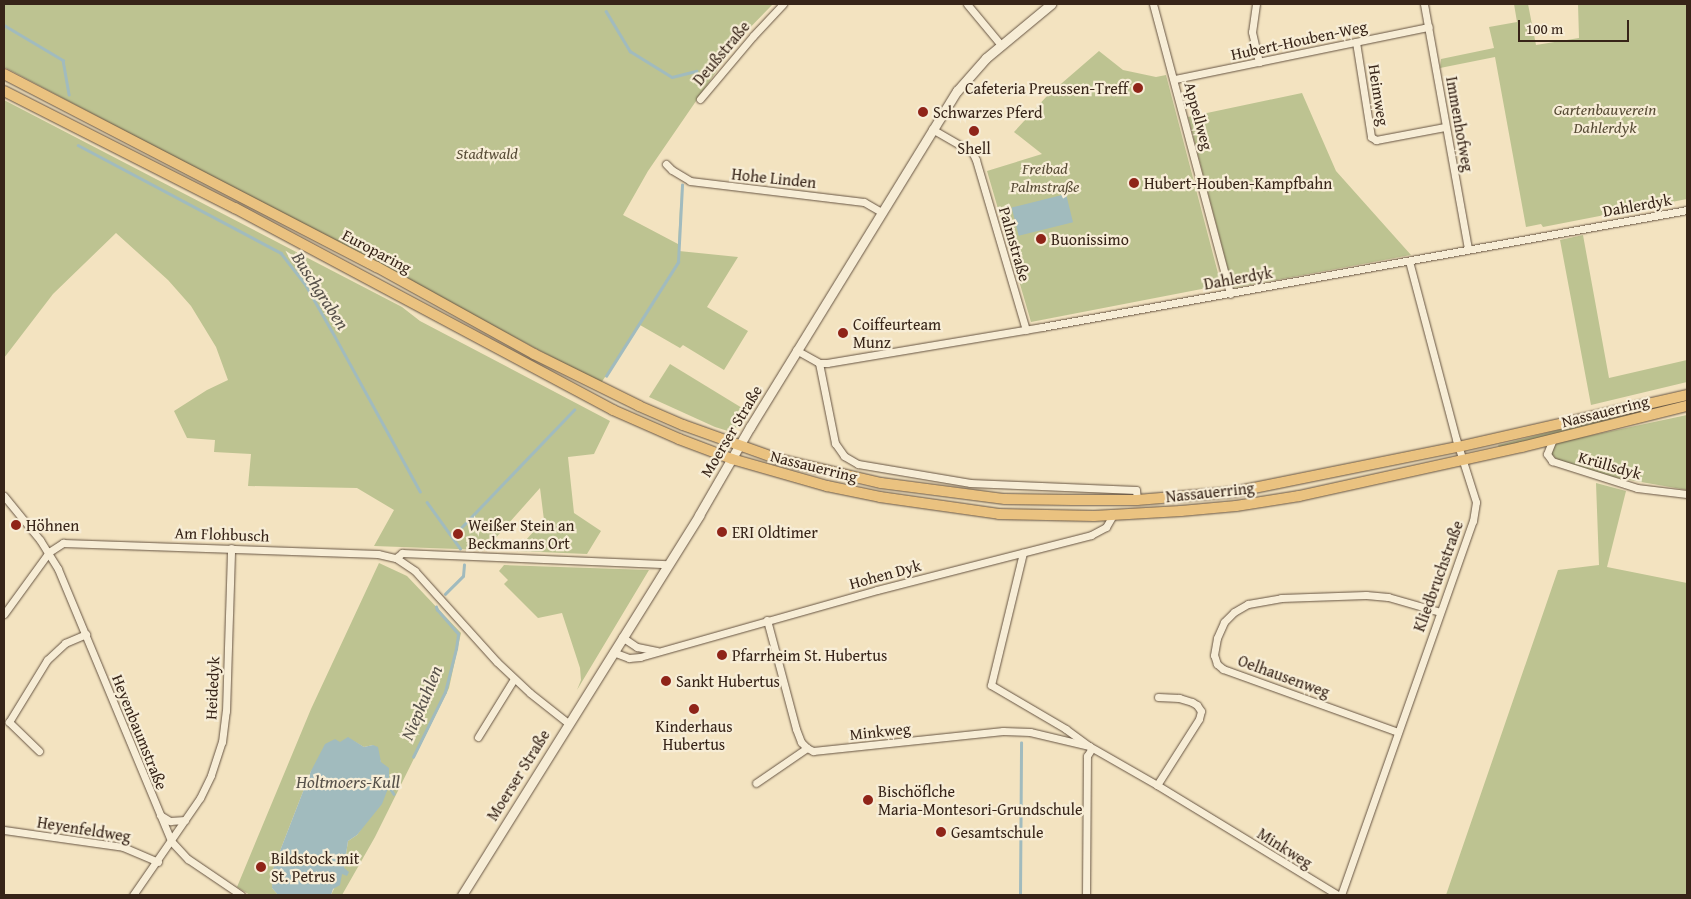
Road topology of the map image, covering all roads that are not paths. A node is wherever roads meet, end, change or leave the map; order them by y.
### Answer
1 (783, 4) edge
2 (967, 4) edge
3 (1051, 4) edge
4 (1153, 4) edge
5 (1256, 4) edge
6 (1424, 4) edge
7 (1429, 27) junction
8 (1356, 42) junction
9 (1001, 45) junction
10 (1259, 62) junction
11 (4, 74) edge
12 (1175, 79) junction
13 (4, 90) edge
14 (700, 99) dead end
15 (1445, 128) junction
16 (932, 129) junction
17 (666, 164) dead end
18 (1687, 211) edge
19 (881, 212) junction
20 (1468, 249) junction
21 (1409, 261) junction
22 (1230, 294) junction
23 (1026, 330) junction
24 (796, 350) junction
25 (819, 363) junction
26 (1687, 395) edge
27 (1687, 406) edge
28 (1553, 439) junction
29 (740, 445) junction
30 (1458, 447) junction
31 (1463, 458) junction
32 (732, 459) junction
33 (1687, 494) edge
34 (1136, 495) junction
35 (4, 496) edge
36 (1113, 516) junction
37 (231, 548) junction
38 (49, 552) junction
39 (1023, 553) junction
40 (396, 558) junction
41 (668, 564) junction
42 (1440, 612) junction
43 (4, 614) edge
44 (767, 620) junction
45 (86, 634) junction
46 (622, 637) junction
47 (657, 651) junction
48 (613, 652) junction
49 (514, 679) junction
50 (1158, 697) dead end
51 (6, 723) edge
52 (568, 723) junction
53 (1398, 732) junction
54 (478, 737) dead end
55 (1090, 747) junction
56 (806, 748) junction
57 (39, 752) dead end
58 (756, 783) dead end
59 (1157, 785) junction
60 (159, 814) junction
61 (185, 820) junction
62 (4, 830) edge
63 (171, 841) junction
64 (158, 862) junction
65 (133, 895) edge
66 (241, 895) edge
67 (462, 895) edge
68 (1086, 895) edge
69 (1340, 895) edge

1 - 14 street, Deußstraße
2 - 9 street
3 - 9 main road, Moerser Straße
4 - 12 street, Appellweg
5 - 10 street
6 - 7 street, Immenhofweg
7 - 8 street, Hubert-Houben-Weg
7 - 15 street, Immenhofweg
8 - 10 street, Hubert-Houben-Weg
8 - 15 street, Heimweg
9 - 16 main road, Moerser Straße
10 - 12 street, Hubert-Houben-Weg
11 - 29 main road, Europaring
12 - 22 street, Appellweg
13 - 32 main road, Europaring
15 - 20 street, Immenhofweg
16 - 19 main road, Moerser Straße
16 - 23 street, Palmstraße
17 - 19 street, Hohe Linden
18 - 20 street, Dahlerdyk
19 - 24 main road, Moerser Straße
20 - 21 street, Dahlerdyk
21 - 22 street, Dahlerdyk
21 - 30 street, Kliedbruchstraße
22 - 23 street, Dahlerdyk
23 - 25 street, Dahlerdyk
24 - 25 street
24 - 29 main road, Moerser Straße
25 - 34 street, Nassauerring
26 - 30 main road, Nassauerring
27 - 28 main road, Nassauerring
28 - 31 main road, Nassauerring
28 - 33 street, Krüllsdyk
29 - 32 main road, Moerser Straße
29 - 34 main road, Nassauerring
30 - 31 street, Kliedbruchstraße
30 - 34 main road, Nassauerring
31 - 36 main road, Nassauerring
31 - 42 street, Kliedbruchstraße
32 - 36 main road, Nassauerring
32 - 41 main road, Moerser Straße
35 - 38 street, Heyenbaumstraße
36 - 39 street, Hohen Dyk
37 - 38 street, Am Flohbusch
37 - 40 street, Am Flohbusch
37 - 61 street, Heidedyk
38 - 43 street
38 - 45 street, Heyenbaumstraße
39 - 44 street, Hohen Dyk
39 - 55 street, Minkweg
40 - 41 street, Am Flohbusch
40 - 49 street, Am Flohbusch
41 - 46 main road, Moerser Straße
42 - 53 street, Kliedbruchstraße
42 - 53 street, Oelhausenweg
44 - 47 street, Hohen Dyk
44 - 56 street
45 - 51 street
45 - 60 street, Heyenbaumstraße
46 - 47 street
46 - 48 main road, Moerser Straße
47 - 48 street, Hohen Dyk
48 - 52 main road, Moerser Straße
49 - 52 street, Am Flohbusch
49 - 54 street
50 - 59 street
51 - 57 street
52 - 67 main road, Moerser Straße
53 - 69 street, Kliedbruchstraße
55 - 56 street, Minkweg
55 - 59 street, Minkweg
55 - 68 street
56 - 58 street
59 - 69 street, Minkweg
60 - 61 street
60 - 63 street, Heyenbaumstraße
61 - 63 street, Heidedyk
62 - 64 street, Heyenfeldweg
63 - 64 street, Heidedyk
63 - 66 street, Heyenbaumstraße
64 - 65 street, Heidedyk

